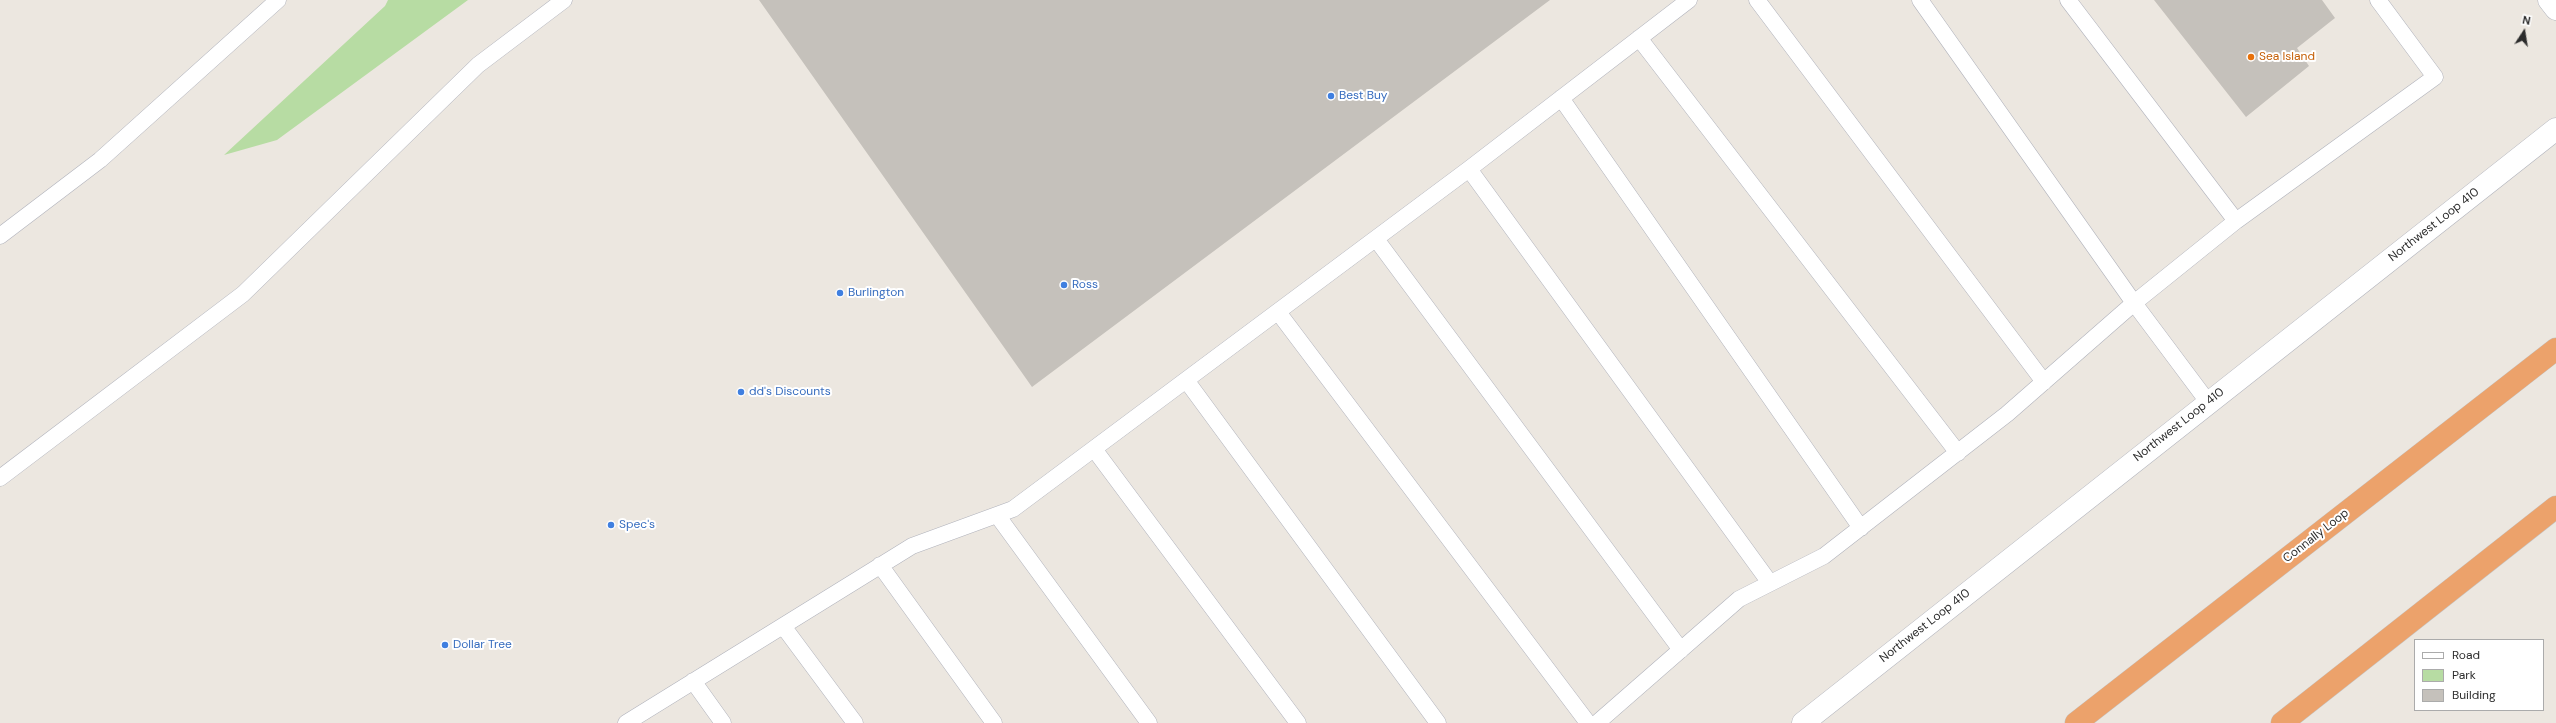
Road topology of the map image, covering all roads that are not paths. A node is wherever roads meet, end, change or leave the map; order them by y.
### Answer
1 (278, 0) edge
2 (564, 0) edge
3 (1689, 0) edge
4 (1757, 0) edge
5 (1920, 0) edge
6 (2068, 0) edge
7 (2378, 0) edge
8 (2549, 0) edge
9 (2556, 8) edge
10 (1639, 38) junction
11 (1561, 98) junction
12 (2556, 129) edge
13 (1470, 168) junction
14 (2236, 221) junction
15 (0, 236) edge
16 (1376, 239) junction
17 (2134, 303) junction
18 (1278, 312) junction
19 (2556, 349) edge
20 (1186, 380) junction
21 (2044, 382) junction
22 (2208, 402) junction
23 (1094, 448) junction
24 (1958, 452) junction
25 (0, 478) edge
26 (2556, 507) edge
27 (997, 515) junction
28 (1861, 528) junction
29 (880, 565) junction
30 (1770, 583) junction
31 (783, 626) junction
32 (1681, 650) junction
33 (693, 681) junction
34 (626, 723) edge
35 (723, 723) edge
36 (855, 723) edge
37 (994, 723) edge
38 (1149, 723) edge
39 (1298, 723) edge
40 (1438, 723) edge
41 (1588, 723) edge
42 (1597, 723) edge
43 (1803, 723) edge
44 (2076, 723) edge
45 (2282, 723) edge

1 - 15 lane
2 - 25 lane
3 - 10 lane
4 - 21 lane
5 - 17 lane
6 - 14 lane
7 - 14 lane
8 - 9 main road
10 - 11 lane
10 - 24 lane
11 - 13 lane
11 - 28 lane
12 - 22 main road, Northwest Loop 410
13 - 16 lane
13 - 30 lane
14 - 17 lane
16 - 18 lane
16 - 32 lane
17 - 21 lane
17 - 22 lane
18 - 20 lane
18 - 41 lane
19 - 44 highway, Connally Loop
20 - 23 lane
20 - 40 lane
21 - 24 lane
22 - 43 main road, Northwest Loop 410
23 - 27 lane
23 - 39 lane
24 - 28 lane
26 - 45 highway
27 - 29 lane
27 - 38 lane
28 - 30 lane
29 - 31 lane
29 - 37 lane
30 - 32 lane
31 - 33 lane
31 - 36 lane
32 - 42 lane
33 - 34 lane
33 - 35 lane

